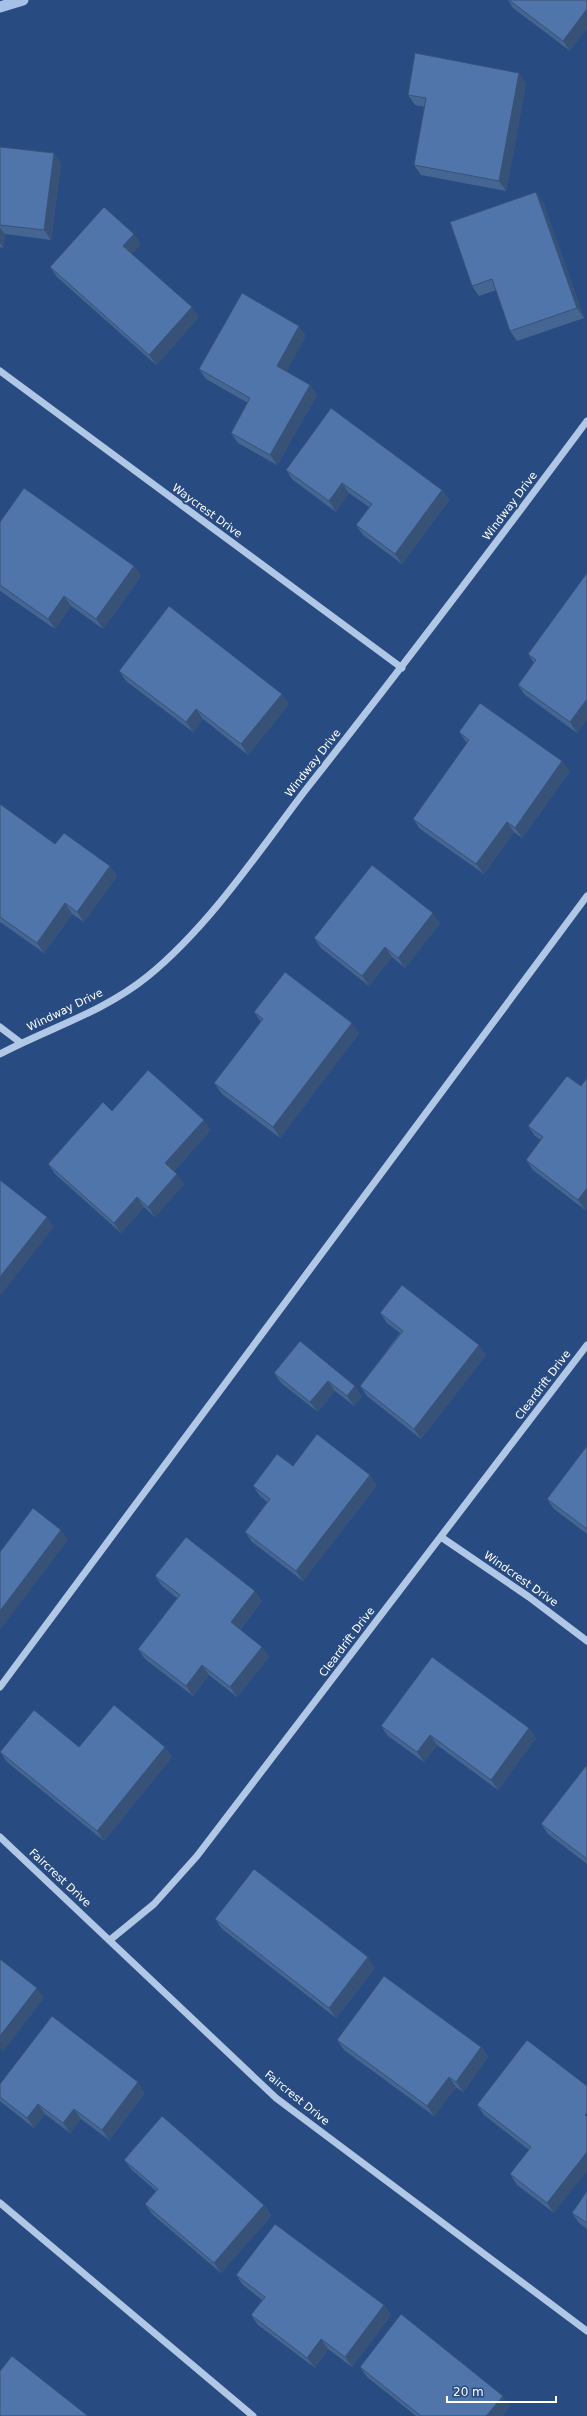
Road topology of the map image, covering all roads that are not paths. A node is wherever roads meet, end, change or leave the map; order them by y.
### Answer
1 (0, 371) edge
2 (587, 421) edge
3 (402, 668) junction
4 (587, 896) edge
5 (0, 1027) edge
6 (21, 1043) junction
7 (0, 1054) edge
8 (587, 1345) edge
9 (441, 1537) junction
10 (587, 1641) edge
11 (0, 1687) edge
12 (0, 1837) edge
13 (110, 1940) junction
14 (0, 2203) edge
15 (587, 2330) edge
16 (253, 2416) edge

1 - 3 street, Waycrest Drive
2 - 3 street, Windway Drive
3 - 6 street, Windway Drive
4 - 11 street
5 - 6 street
6 - 7 street, Windway Drive
8 - 9 street, Cleardrift Drive
9 - 10 street, Windcrest Drive
9 - 13 street, Cleardrift Drive
12 - 13 street, Faircrest Drive
13 - 15 street, Faircrest Drive
14 - 16 street

